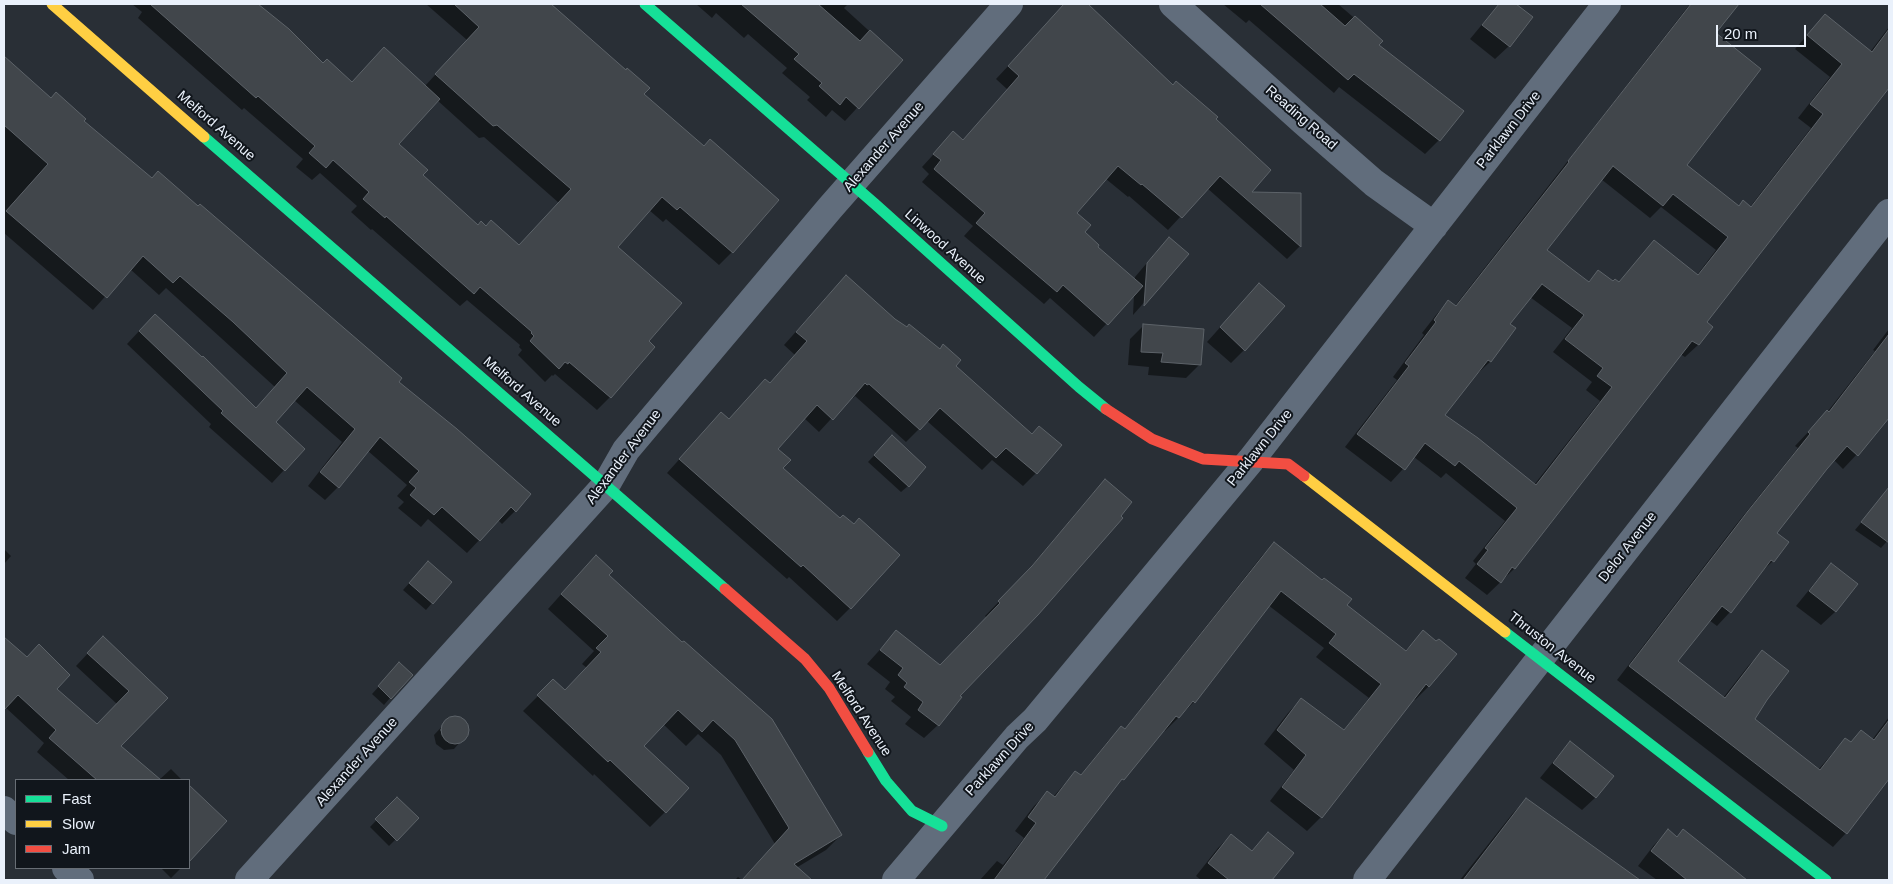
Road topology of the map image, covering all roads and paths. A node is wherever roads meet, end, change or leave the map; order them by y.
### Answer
1 (52, 4) edge
2 (645, 4) edge
3 (1009, 4) edge
4 (1173, 4) edge
5 (1607, 4) edge
6 (852, 184) junction
7 (1889, 213) edge
8 (1434, 226) junction
9 (1251, 460) junction
10 (606, 485) junction
11 (1540, 659) junction
12 (4, 810) edge
13 (15, 820) edge
14 (942, 826) junction
15 (67, 869) edge
16 (80, 880) edge
17 (249, 880) edge
18 (896, 880) edge
19 (1367, 880) edge
20 (1826, 880) edge

1 - 10 street, Melford Avenue
2 - 6 street, Linwood Avenue
3 - 6 street, Alexander Avenue
4 - 8 street, Reading Road
5 - 8 street, Parklawn Drive
6 - 9 street, Linwood Avenue
6 - 10 street, Alexander Avenue
7 - 11 street, Delor Avenue
8 - 9 street, Parklawn Drive
9 - 11 street, Thruston Avenue
9 - 14 street, Parklawn Drive
10 - 14 street, Melford Avenue
10 - 17 street, Alexander Avenue
11 - 19 street, Delor Avenue
11 - 20 street, Thruston Avenue
12 - 13 street
14 - 18 street, Parklawn Drive
15 - 16 street

